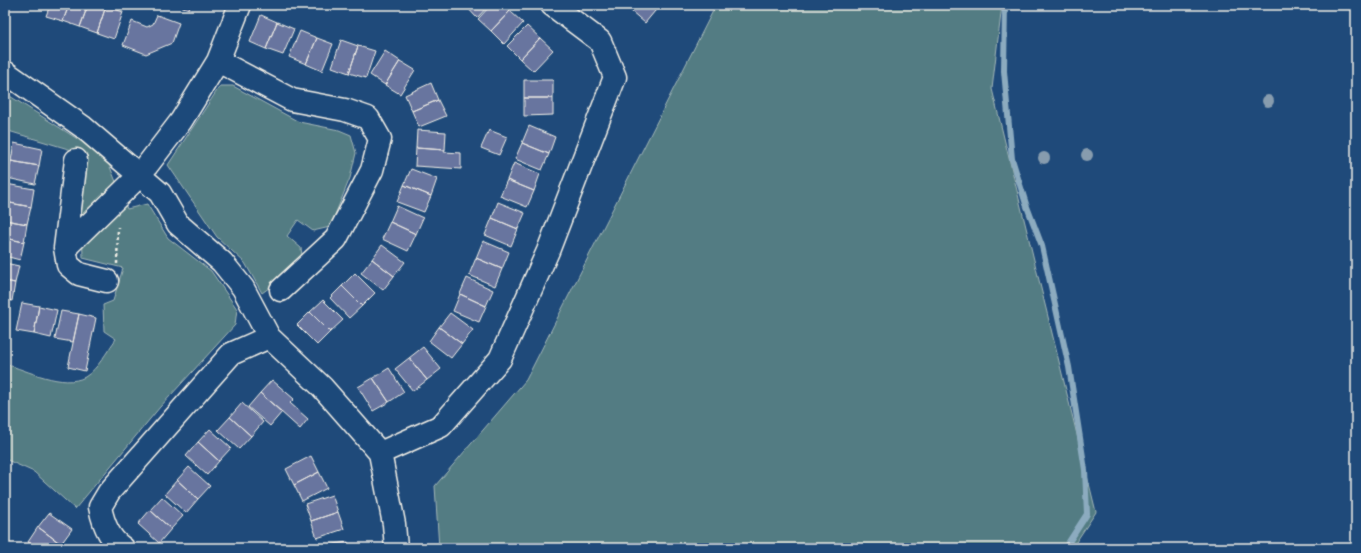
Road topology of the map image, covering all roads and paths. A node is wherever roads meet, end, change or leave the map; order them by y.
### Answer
1 (240, 5) edge
2 (552, 5) edge
3 (218, 61) junction
4 (5, 72) edge
5 (76, 160) dead end
6 (139, 176) junction
7 (117, 198) junction
8 (65, 248) junction
9 (107, 281) joint
10 (281, 290) dead end
11 (269, 337) junction
12 (380, 453) junction
13 (117, 547) edge
14 (396, 548) edge

1 - 3 street
2 - 12 street
3 - 6 street
3 - 10 street
4 - 6 street
5 - 8 street
6 - 7 street
6 - 11 street
7 - 8 street
7 - 9 path
8 - 9 street
11 - 12 street
11 - 13 street
12 - 14 street

